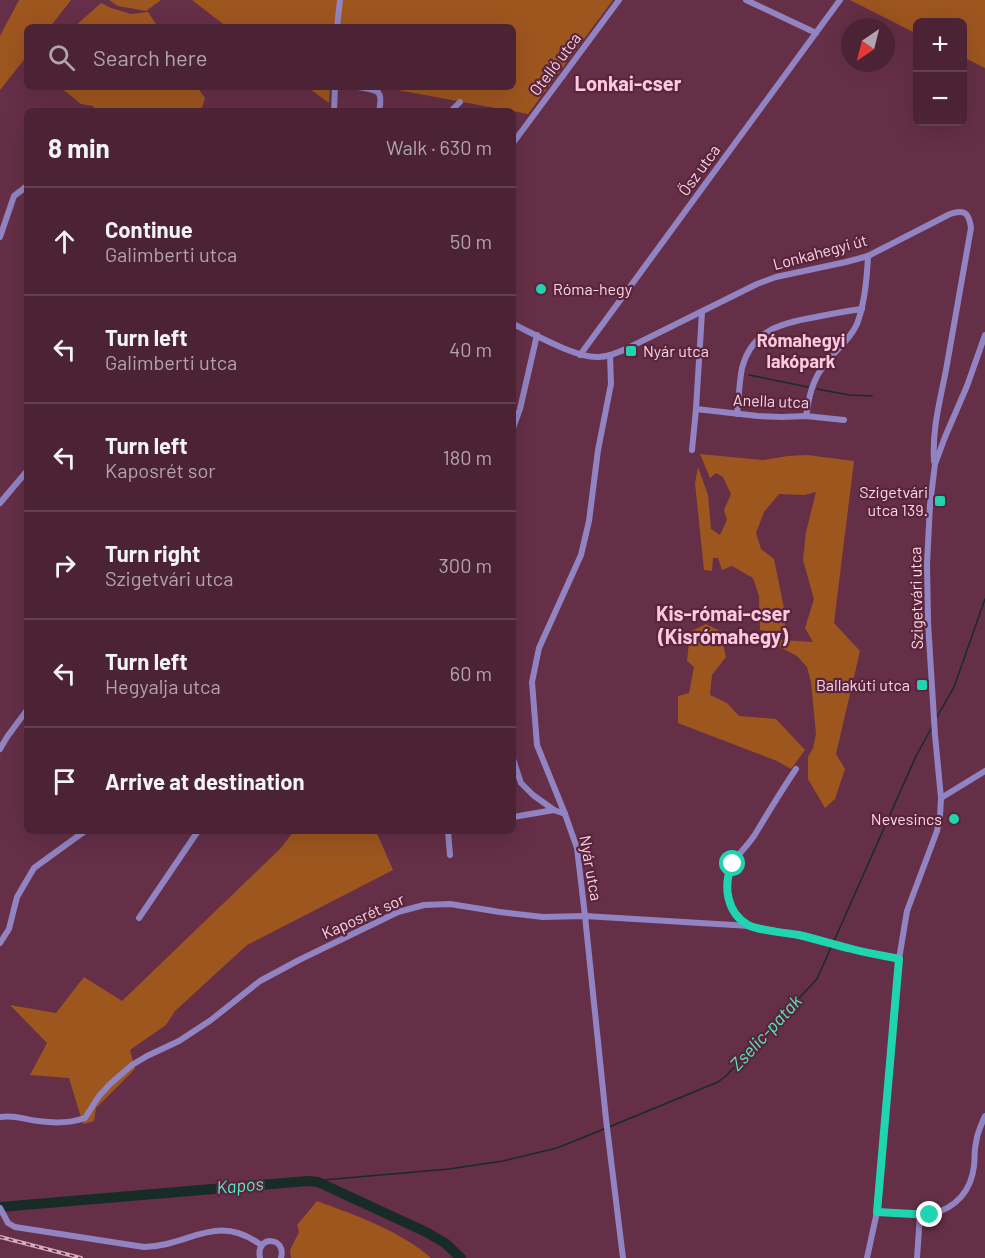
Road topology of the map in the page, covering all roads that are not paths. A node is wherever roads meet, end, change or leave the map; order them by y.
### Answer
1 (340, 0) edge
2 (620, 0) edge
3 (746, 0) edge
4 (840, 0) edge
5 (337, 24) edge
6 (816, 33) junction
7 (335, 90) edge
8 (377, 90) edge
9 (460, 102) dead end
10 (334, 108) edge
11 (380, 108) edge
12 (455, 108) edge
13 (516, 139) edge
14 (24, 188) edge
15 (0, 237) edge
16 (868, 256) junction
17 (861, 309) junction
18 (702, 312) junction
19 (516, 325) edge
20 (537, 335) junction
21 (985, 335) edge
22 (580, 355) junction
23 (610, 356) junction
24 (696, 409) junction
25 (737, 414) junction
26 (806, 416) junction
27 (516, 420) edge
28 (844, 420) dead end
29 (692, 450) dead end
30 (934, 464) junction
31 (24, 474) edge
32 (0, 502) edge
33 (24, 715) edge
34 (0, 749) edge
35 (516, 768) edge
36 (796, 769) dead end
37 (985, 771) edge
38 (941, 798) junction
39 (554, 810) junction
40 (565, 814) junction
41 (516, 816) edge
42 (81, 834) edge
43 (196, 834) edge
44 (447, 834) edge
45 (450, 855) dead end
46 (585, 916) junction
47 (140, 918) dead end
48 (750, 926) junction
49 (0, 943) edge
50 (899, 959) junction
51 (985, 1116) edge
52 (0, 1117) edge
53 (0, 1208) edge
54 (877, 1212) junction
55 (920, 1214) junction
56 (261, 1245) junction
57 (260, 1258) edge
58 (281, 1258) edge
59 (623, 1258) edge
60 (867, 1258) edge
61 (917, 1258) edge

1 - 5 street
2 - 13 street, Otelló utca
3 - 6 street
4 - 6 street, Ősz utca
6 - 22 street, Ősz utca
7 - 10 street
8 - 11 street
9 - 12 street
14 - 15 street
16 - 17 street
16 - 18 street, Lonkahegyi út
16 - 30 street, Lonkahegyi út
17 - 25 street
17 - 26 street
18 - 23 street, Lonkahegyi út
18 - 24 street
19 - 20 street, Lonkahegyi út
20 - 22 street, Lonkahegyi út
20 - 27 street
21 - 30 street, Szigetvári utca
22 - 23 street, Lonkahegyi út
23 - 40 street, Nyár utca
24 - 25 street, Anella utca
24 - 29 street
25 - 26 street, Anella utca
26 - 28 street, Anella utca
30 - 38 street, Szigetvári utca
31 - 32 street
33 - 34 street
35 - 39 street
36 - 48 street
37 - 38 street
38 - 50 street, Szigetvári utca
39 - 40 street
39 - 41 street
40 - 46 street, Nyár utca
42 - 49 street
43 - 47 street
44 - 45 street
46 - 48 street, Kaposrét sor
46 - 52 street, Kaposrét sor
46 - 59 street, Nyár utca
48 - 50 street, Kaposrét sor
50 - 54 street, Szigetvári utca
51 - 55 street
53 - 56 street
54 - 55 street
54 - 60 street, Szigetvári utca
55 - 61 street
56 - 57 street
56 - 58 street

